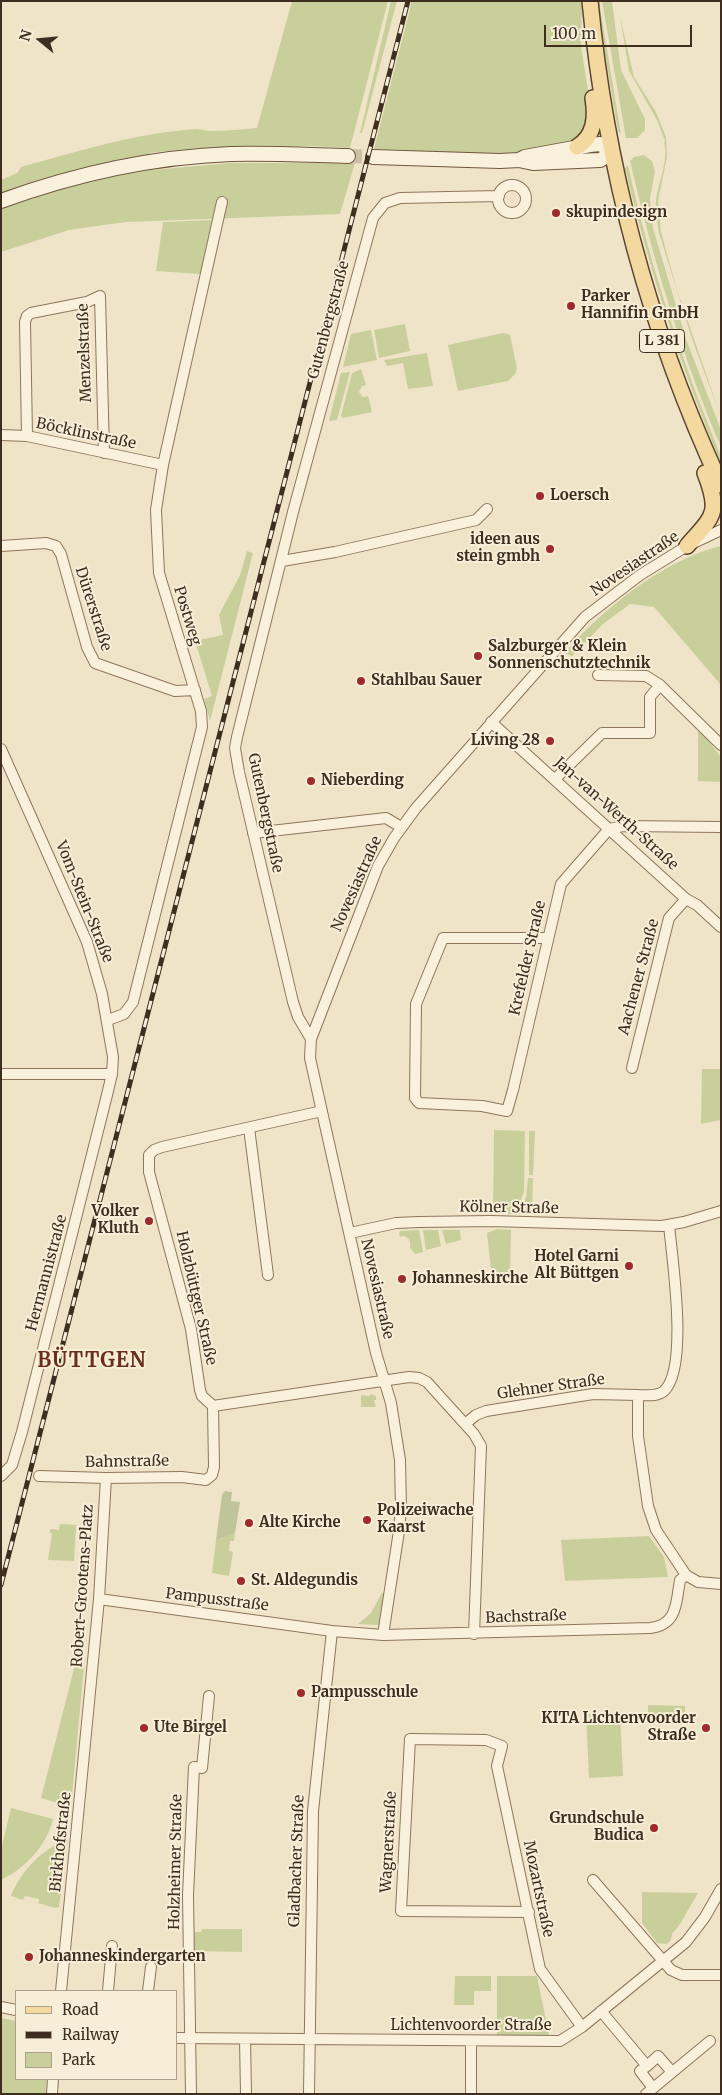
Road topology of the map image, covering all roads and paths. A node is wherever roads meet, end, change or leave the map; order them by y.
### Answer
1 (590, 1) edge
2 (596, 64) junction
3 (577, 147) junction
4 (611, 150) junction
5 (348, 156) tunnel mouth
6 (373, 157) tunnel mouth
7 (519, 160) junction
8 (499, 196) dead end
9 (1, 201) edge
10 (222, 202) dead end
11 (1, 435) edge
12 (27, 436) junction
13 (706, 452) junction
14 (104, 453) junction
15 (164, 465) junction
16 (721, 485) edge
17 (486, 509) dead end
18 (721, 530) edge
19 (1, 546) edge
20 (686, 546) junction
21 (282, 561) junction
22 (598, 675) dead end
23 (660, 685) junction
24 (195, 690) junction
25 (492, 722) junction
26 (721, 745) edge
27 (1, 749) edge
28 (555, 779) junction
29 (401, 827) junction
30 (721, 827) edge
31 (610, 829) junction
32 (253, 833) junction
33 (686, 899) junction
34 (721, 927) edge
35 (548, 938) junction
36 (108, 1020) junction
37 (311, 1039) junction
38 (632, 1068) dead end
39 (1, 1074) edge
40 (112, 1074) junction
41 (322, 1111) junction
42 (249, 1128) junction
43 (721, 1211) edge
44 (669, 1225) junction
45 (350, 1233) junction
46 (268, 1275) dead end
47 (384, 1381) junction
48 (638, 1395) junction
49 (213, 1406) junction
50 (465, 1424) junction
51 (1, 1476) edge
52 (40, 1476) dead end
53 (106, 1478) junction
54 (686, 1575) junction
55 (721, 1584) edge
56 (99, 1599) junction
57 (332, 1631) junction
58 (474, 1634) junction
59 (383, 1635) junction
60 (90, 1695) joint
61 (209, 1696) dead end
62 (502, 1746) joint
63 (593, 1880) dead end
64 (721, 1890) edge
65 (718, 1900) edge
66 (529, 1912) junction
67 (112, 1946) dead end
68 (662, 1961) junction
69 (151, 1967) dead end
70 (721, 1975) edge
71 (61, 1990) edge
72 (108, 1990) edge
73 (148, 1990) edge
74 (1, 2007) edge
75 (15, 2010) edge
76 (601, 2011) junction
77 (582, 2027) junction
78 (178, 2038) edge
79 (191, 2039) junction
80 (245, 2039) junction
81 (309, 2040) junction
82 (710, 2041) dead end
83 (471, 2042) junction
84 (647, 2066) junction
85 (672, 2072) junction
86 (53, 2080) edge
87 (649, 2091) edge
88 (52, 2094) edge
89 (191, 2094) edge
90 (246, 2094) edge
91 (308, 2094) edge
92 (471, 2094) edge

1 - 2 main road, L 381
2 - 3 main road, L 381
2 - 4 main road, L 381
3 - 4 street
3 - 7 street
4 - 7 street
4 - 13 main road, L 381
5 - 9 street
6 - 7 street
8 - 21 street, Gutenbergstraße
10 - 15 street, Postweg
11 - 12 street, Böcklinstraße
12 - 14 street, Böcklinstraße
12 - 14 street, Menzelstraße
13 - 16 main road, L 381
13 - 20 main road
14 - 15 street, Böcklinstraße
15 - 24 street, Postweg
17 - 21 street
18 - 20 street, Novesiastraße
19 - 24 street, Dürerstraße
20 - 25 street, Novesiastraße
21 - 32 street, Gutenbergstraße
22 - 23 street
23 - 26 street
23 - 28 street
24 - 36 street, Postweg
25 - 28 street, Jan-van-Werth-Straße
25 - 29 street, Novesiastraße
27 - 36 street, Vom-Stein-Straße
28 - 31 street, Jan-van-Werth-Straße
29 - 32 street
29 - 37 street, Novesiastraße
30 - 31 street
31 - 33 street, Jan-van-Werth-Straße
31 - 35 street, Krefelder Straße
32 - 37 street, Gutenbergstraße
33 - 34 street, Jan-van-Werth-Straße
33 - 38 street, Aachener Straße
35 - 35 street, Krefelder Straße
36 - 40 street, Vom-Stein-Straße
37 - 41 street, Novesiastraße
39 - 40 street
40 - 51 street, Hermannistraße
41 - 42 street
41 - 45 street, Novesiastraße
42 - 46 street
42 - 49 street, Holzbüttger Straße
43 - 44 street, Kölner Straße
44 - 45 street, Kölner Straße
44 - 48 street, Glehner Straße
45 - 47 street, Novesiastraße
47 - 49 street
47 - 50 street
47 - 59 street, Novesiastraße
48 - 50 street, Glehner Straße
48 - 54 street
49 - 53 street, Bahnstraße
50 - 58 street
52 - 53 street, Bahnstraße
53 - 56 street, Robert-Grootens-Platz
54 - 55 street
54 - 58 street, Bachstraße
56 - 57 street, Pampusstraße
56 - 60 street, Robert-Grootens-Platz
57 - 59 street, Bachstraße
57 - 81 street, Gladbacher Straße
58 - 59 street, Bachstraße
60 - 71 street, Birkhofstraße
61 - 79 street, Holzheimer Straße
62 - 66 street, Mozartstraße
62 - 66 street, Wagnerstraße
63 - 68 street
64 - 65 street, Lichtenvoorder Straße
65 - 68 street, Lichtenvoorder Straße
66 - 77 street, Mozartstraße
67 - 72 street
68 - 70 street
68 - 76 street, Lichtenvoorder Straße
69 - 73 street
74 - 75 street
76 - 77 street, Lichtenvoorder Straße
76 - 84 street
77 - 83 street, Lichtenvoorder Straße
78 - 79 street, Lichtenvoorder Straße
79 - 80 street, Lichtenvoorder Straße
79 - 89 street
80 - 81 street, Lichtenvoorder Straße
80 - 90 street
81 - 83 street, Lichtenvoorder Straße
81 - 91 street, Gladbacher Straße
82 - 85 street
83 - 92 street
84 - 85 street
84 - 87 street
85 - 87 street
86 - 88 street

